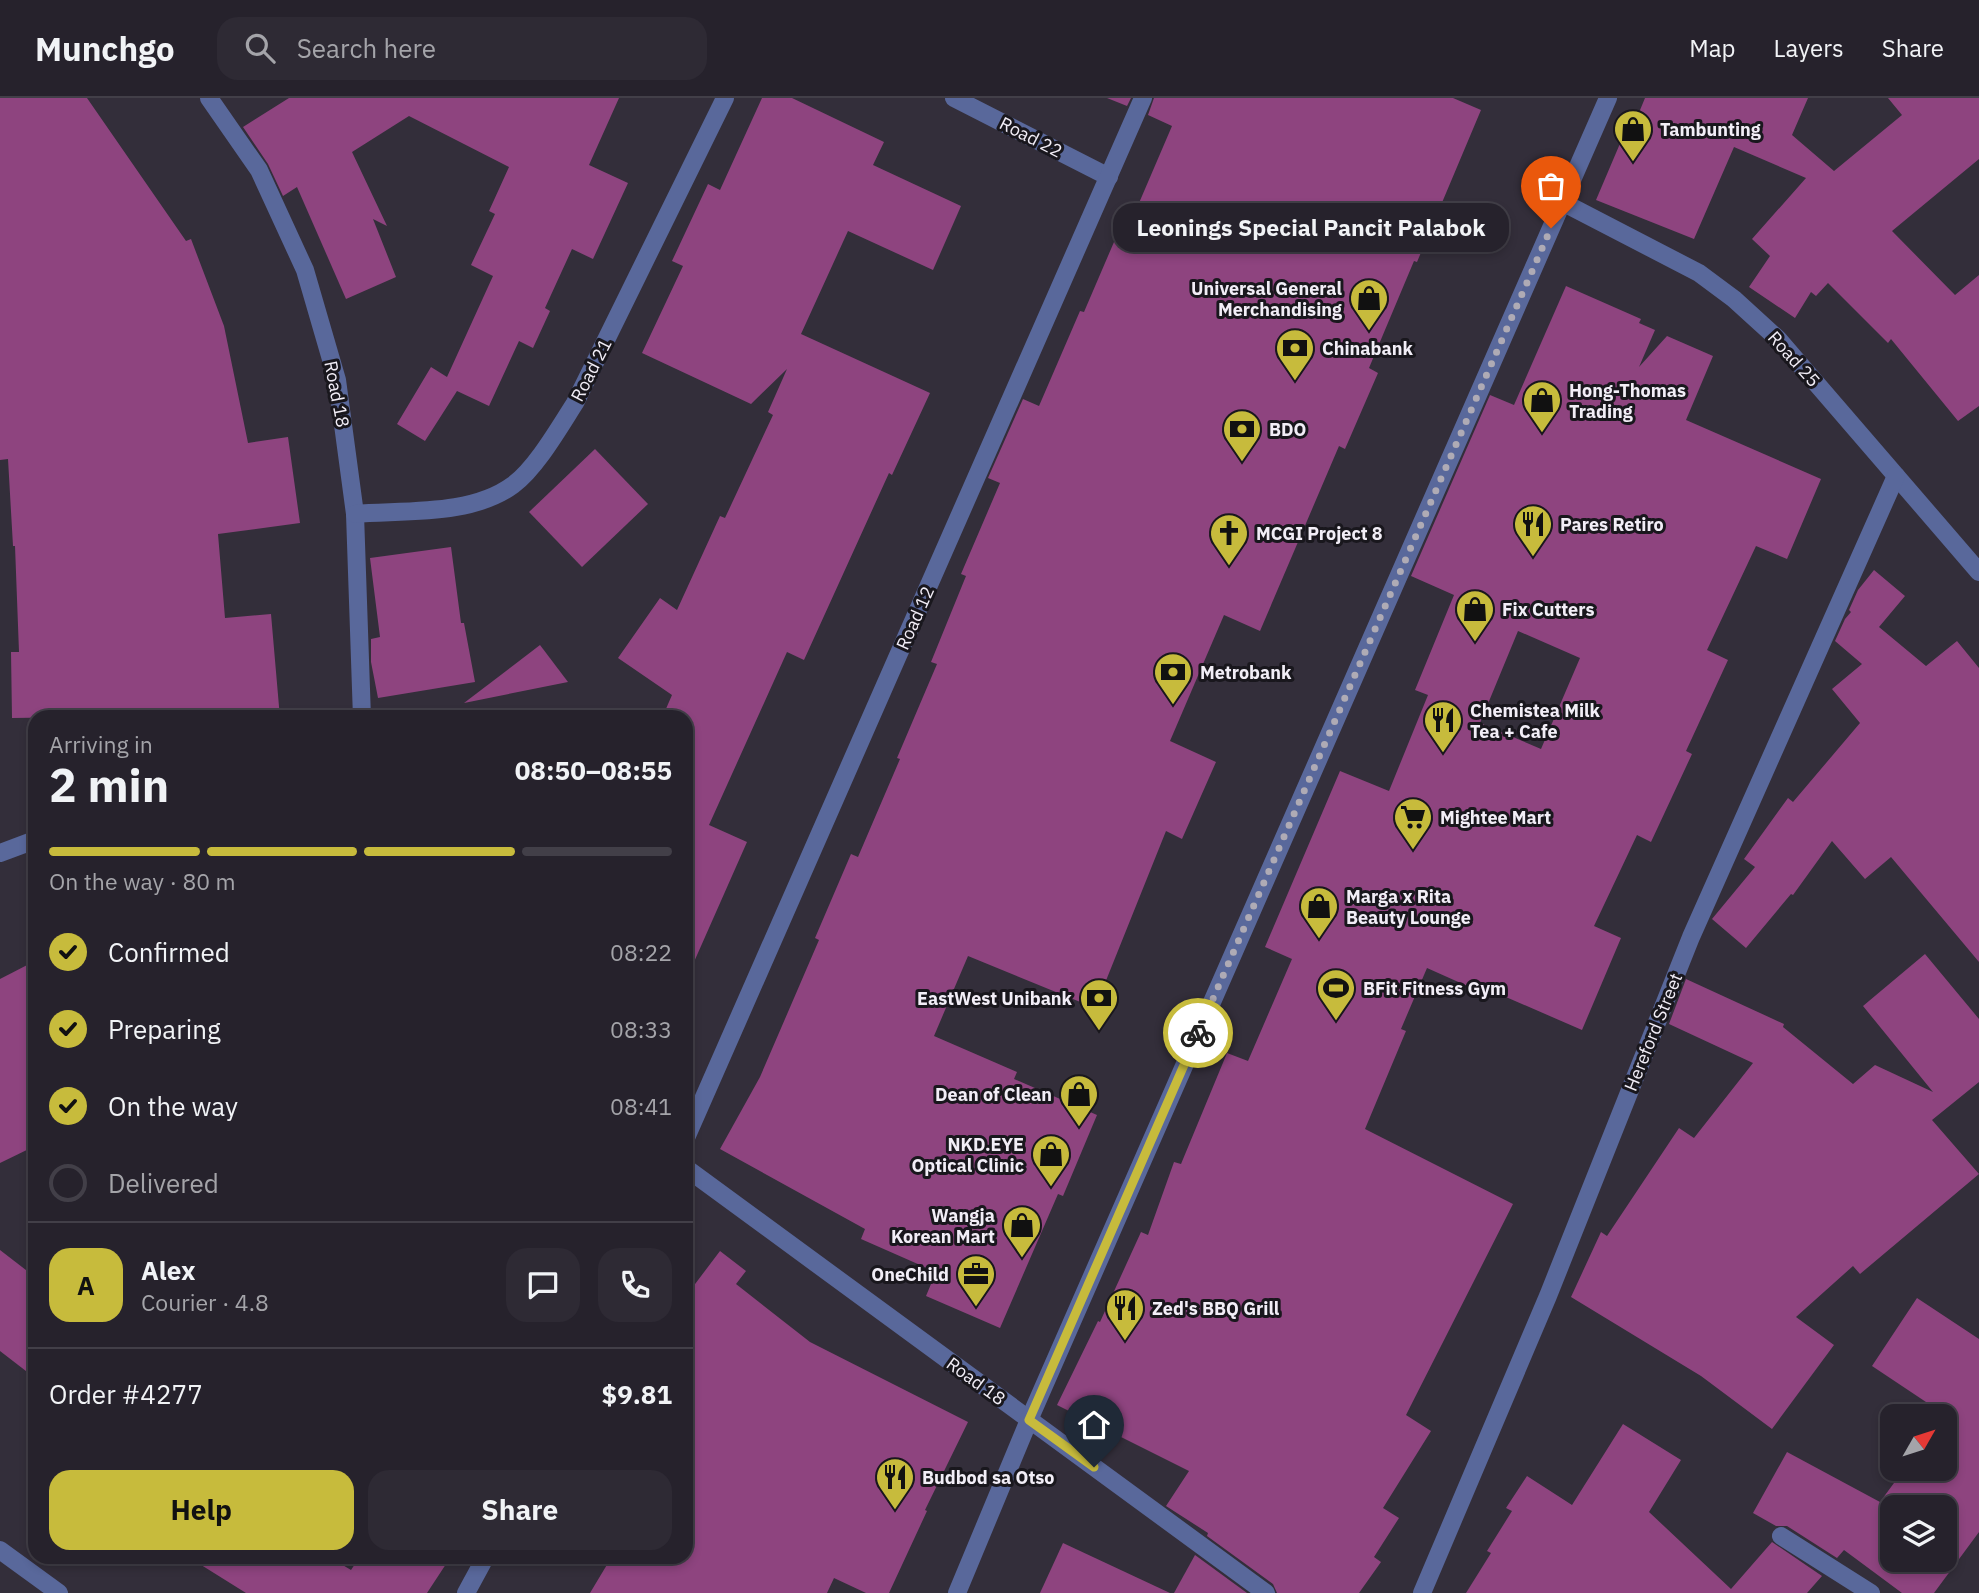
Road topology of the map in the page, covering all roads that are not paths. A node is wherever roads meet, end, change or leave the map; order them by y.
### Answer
1 (209, 98) edge
2 (725, 98) edge
3 (954, 98) edge
4 (1143, 98) edge
5 (1608, 98) edge
6 (1109, 177) junction
7 (1562, 202) junction
8 (1896, 475) junction
9 (355, 514) junction
10 (1979, 572) edge
11 (362, 710) edge
12 (28, 843) edge
13 (0, 853) edge
14 (693, 1122) edge
15 (693, 1173) edge
16 (1029, 1420) junction
17 (1781, 1536) dead end
18 (0, 1550) edge
19 (482, 1564) edge
20 (59, 1593) edge
21 (466, 1593) edge
22 (957, 1593) edge
23 (1266, 1593) edge
24 (1422, 1593) edge
25 (1871, 1593) edge

1 - 9 street, Road 18
2 - 9 street, Road 21
3 - 6 street, Road 22
4 - 6 street, Road 12
5 - 7 street
6 - 14 street, Road 12
7 - 8 street, Road 25
7 - 16 street
8 - 10 street, Road 25
8 - 24 street, Hereford Street
9 - 11 street, Road 18
12 - 13 street
15 - 16 street, Road 18
16 - 22 street
16 - 23 street, Road 18
17 - 25 street
18 - 20 street
19 - 21 street

